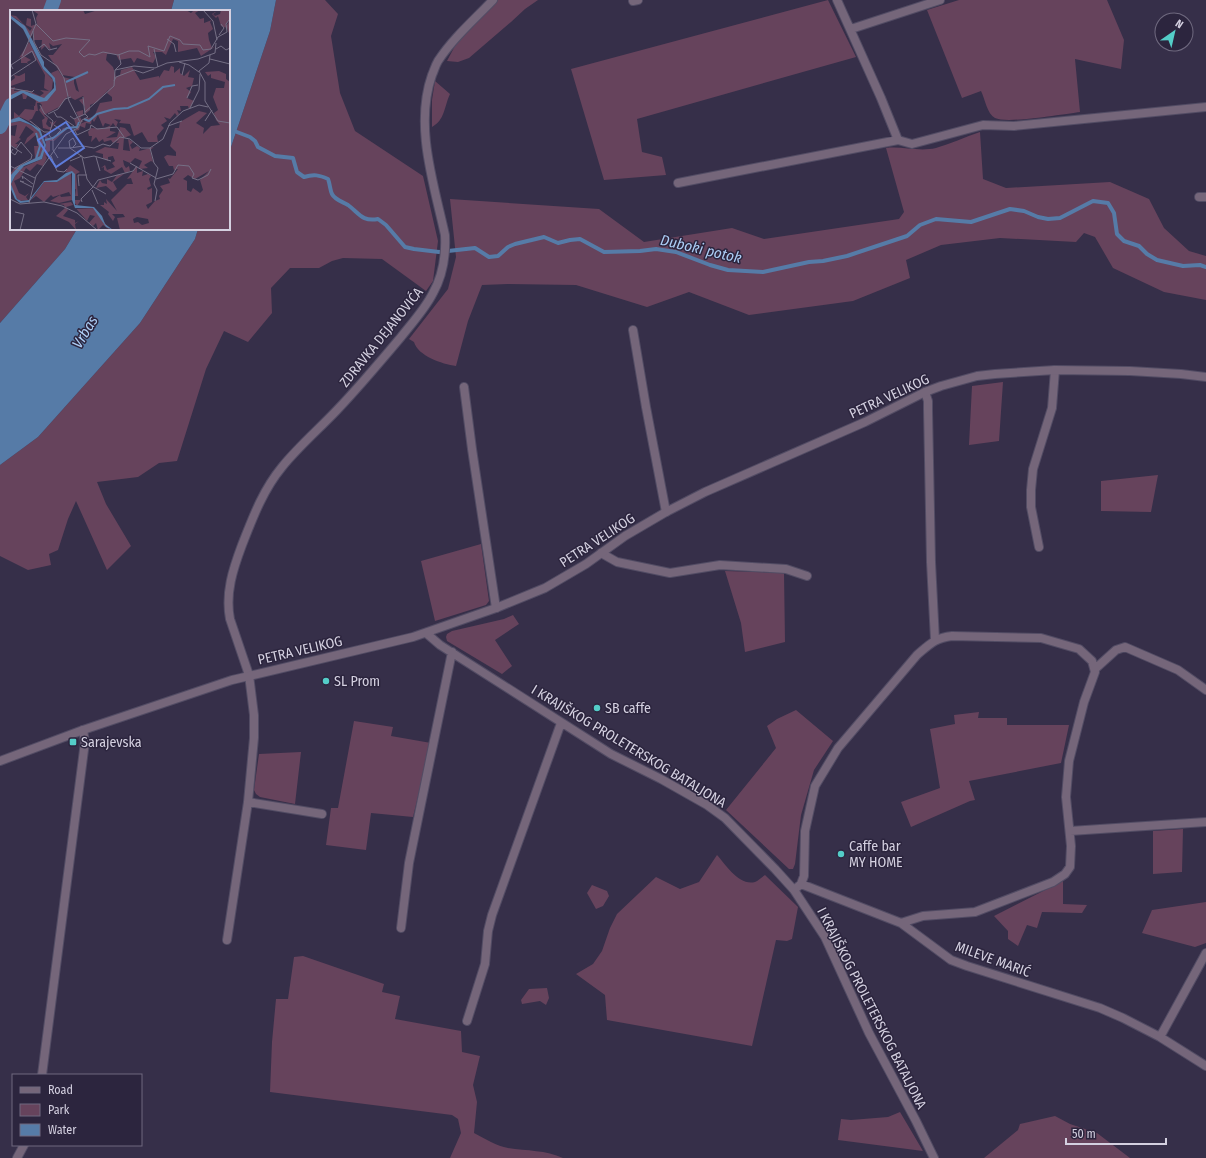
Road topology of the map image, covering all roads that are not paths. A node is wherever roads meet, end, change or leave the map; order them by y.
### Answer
1 (493, 0) edge
2 (837, 0) edge
3 (940, 0) edge
4 (851, 29) junction
5 (1206, 107) edge
6 (898, 140) junction
7 (678, 183) dead end
8 (633, 330) dead end
9 (1055, 370) junction
10 (1206, 378) edge
11 (464, 387) dead end
12 (925, 392) junction
13 (666, 512) junction
14 (1039, 547) dead end
15 (601, 553) junction
16 (807, 576) dead end
17 (496, 608) junction
18 (426, 633) junction
19 (935, 640) junction
20 (452, 652) junction
21 (1095, 669) junction
22 (249, 675) junction
23 (1206, 690) edge
24 (561, 723) junction
25 (83, 730) junction
26 (0, 761) edge
27 (248, 802) junction
28 (322, 814) dead end
29 (1206, 822) edge
30 (1070, 832) junction
31 (801, 884) junction
32 (794, 890) junction
33 (901, 923) junction
34 (401, 928) dead end
35 (227, 940) dead end
36 (1206, 953) edge
37 (467, 1021) dead end
38 (1160, 1037) junction
39 (1206, 1066) edge
40 (42, 1074) edge
41 (23, 1146) edge
42 (17, 1158) edge
43 (934, 1158) edge

1 - 22 street, ZDRAVKA DEJANOVIĆA
2 - 4 street
3 - 4 street
4 - 6 street
5 - 6 street
6 - 7 street
8 - 13 street
9 - 10 street, PETRA VELIKOG
9 - 12 street, PETRA VELIKOG
9 - 14 street
11 - 17 street
12 - 13 street, PETRA VELIKOG
12 - 19 street
13 - 15 street, PETRA VELIKOG
15 - 16 street
15 - 17 street, PETRA VELIKOG
17 - 18 street, PETRA VELIKOG
18 - 20 street, I KRAJIŠKOG PROLETERSKOG BATALJONA
18 - 22 street, PETRA VELIKOG
19 - 21 street
19 - 31 street
20 - 24 street, I KRAJIŠKOG PROLETERSKOG BATALJONA
20 - 34 street
21 - 23 street
21 - 30 street
22 - 25 street, PETRA VELIKOG
22 - 27 street, ZDRAVKA DEJANOVIĆA
24 - 32 street, I KRAJIŠKOG PROLETERSKOG BATALJONA
24 - 37 street
25 - 26 street, PETRA VELIKOG
25 - 40 street
27 - 28 street
27 - 35 street, ZDRAVKA DEJANOVIĆA
29 - 30 street
30 - 33 street
31 - 32 street
31 - 33 street, MILEVE MARIĆ
32 - 43 street, I KRAJIŠKOG PROLETERSKOG BATALJONA
33 - 38 street, MILEVE MARIĆ
36 - 38 street
38 - 39 street, MILEVE MARIĆ
41 - 42 street

